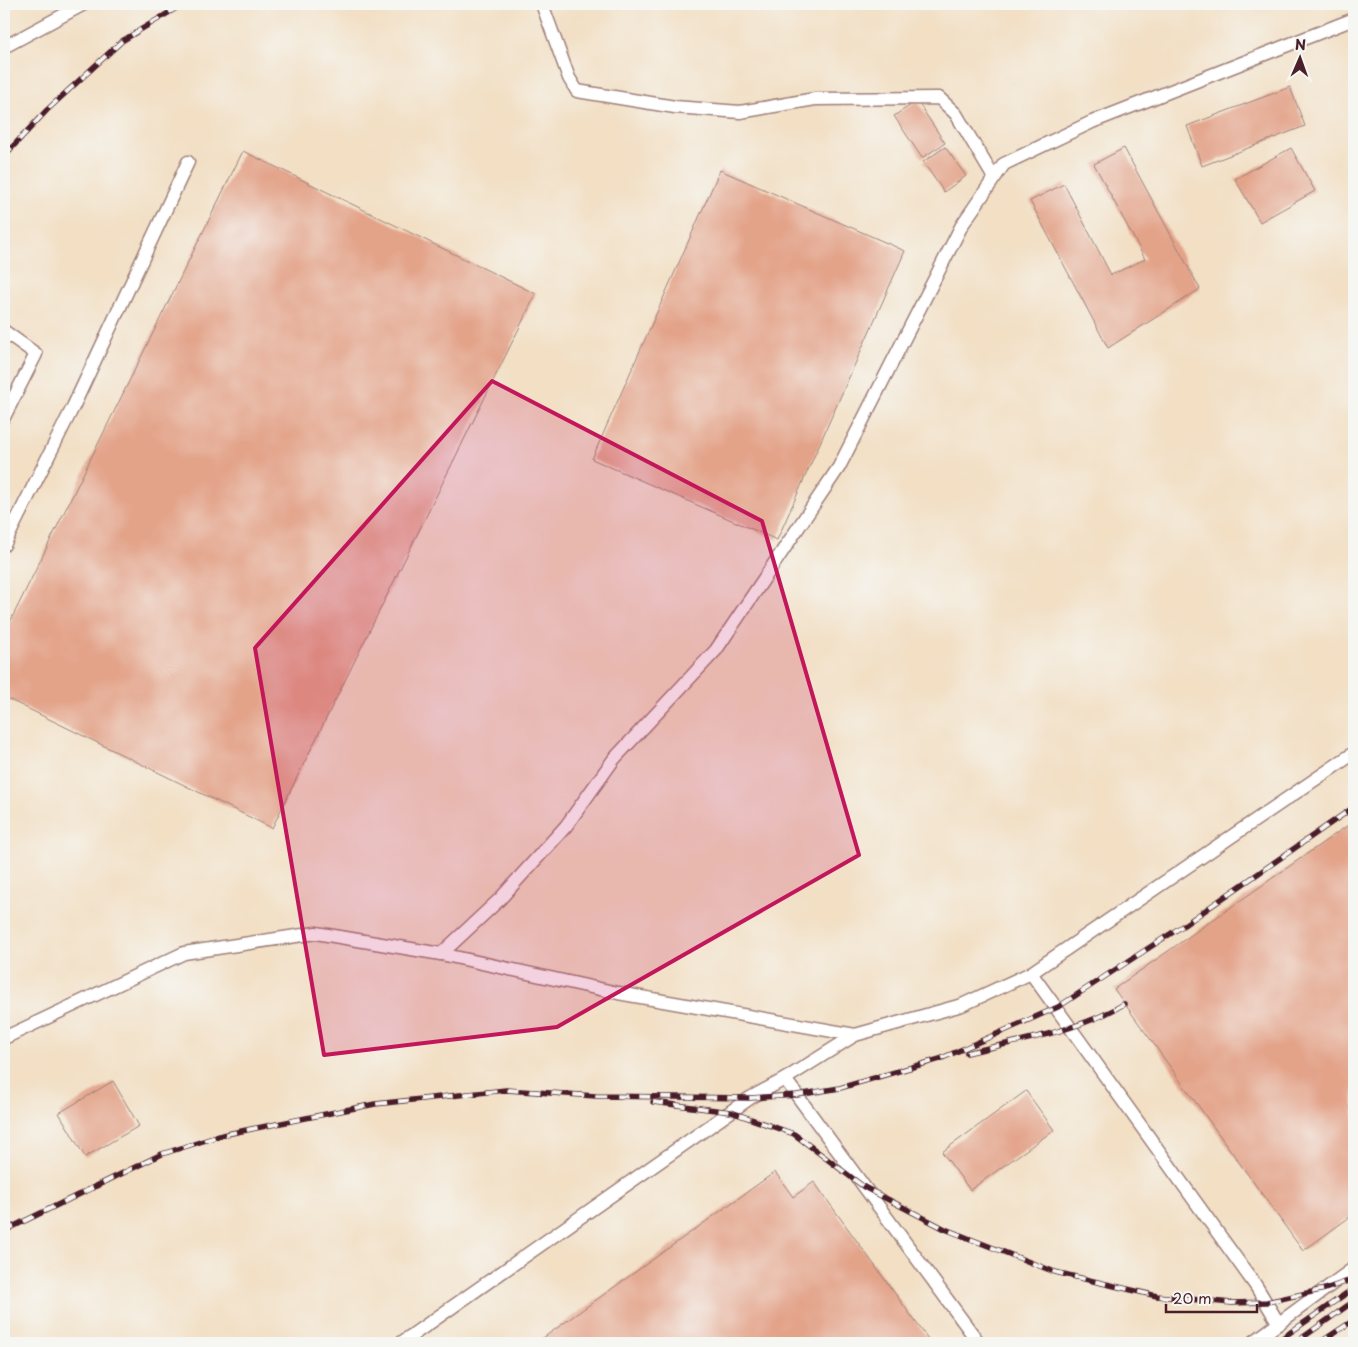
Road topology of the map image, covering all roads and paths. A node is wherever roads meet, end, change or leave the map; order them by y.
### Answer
1 (84, 4) edge
2 (542, 4) edge
3 (1354, 19) edge
4 (4, 47) edge
5 (188, 162) dead end
6 (994, 178) junction
7 (4, 332) edge
8 (4, 417) edge
9 (4, 545) edge
10 (1354, 753) edge
11 (442, 954) junction
12 (1031, 973) junction
13 (855, 1035) junction
14 (4, 1038) edge
15 (786, 1079) junction
16 (1354, 1268) edge
17 (1279, 1324) junction
18 (401, 1343) edge
19 (979, 1343) edge
20 (1252, 1343) edge

1 - 4 lane
2 - 6 lane
3 - 6 lane
5 - 9 lane
6 - 11 lane
7 - 8 lane
10 - 12 lane
11 - 13 lane
11 - 14 lane
12 - 13 lane
12 - 17 lane
13 - 15 lane
15 - 18 lane
15 - 19 lane
16 - 17 lane
17 - 20 lane

